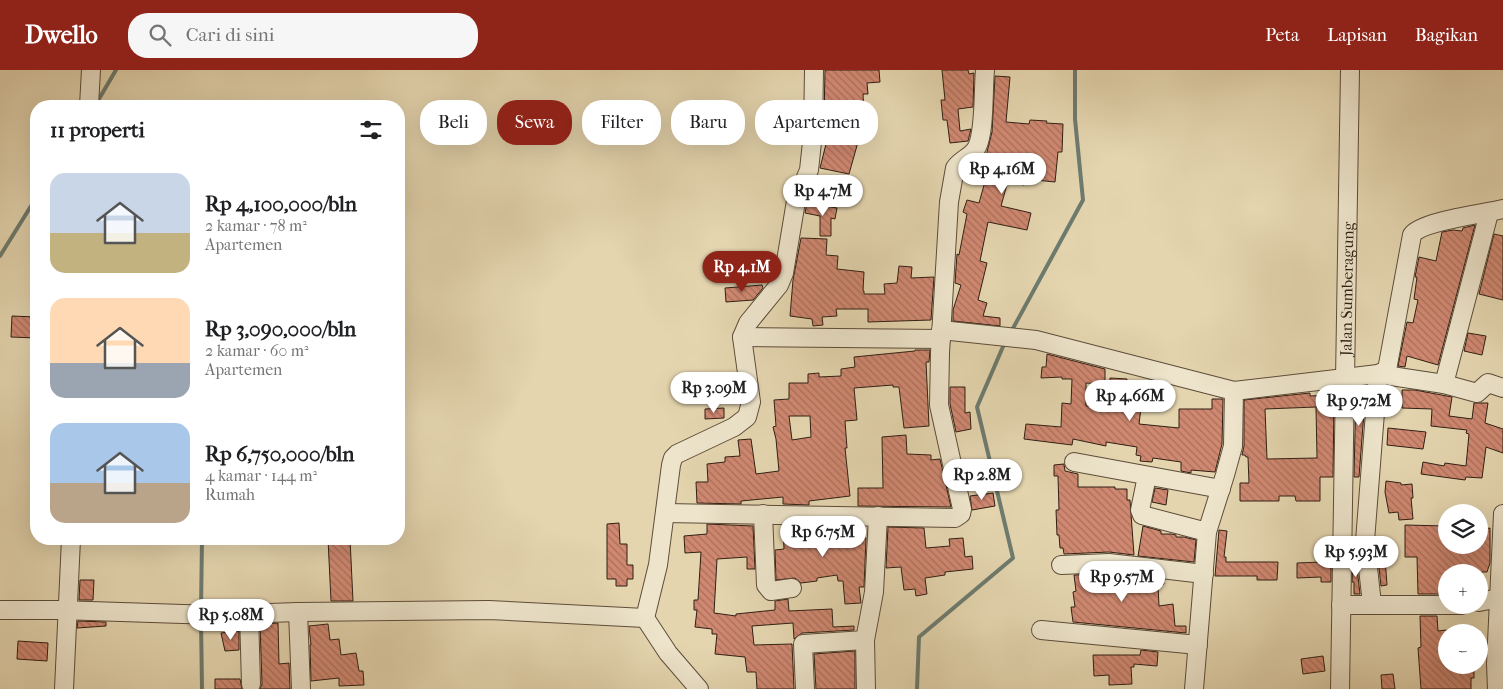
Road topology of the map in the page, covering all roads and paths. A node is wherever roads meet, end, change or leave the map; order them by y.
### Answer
1 (91, 70) edge
2 (814, 70) edge
3 (986, 70) edge
4 (1350, 70) edge
5 (89, 100) edge
6 (1496, 211) edge
7 (941, 334) junction
8 (742, 337) junction
9 (1378, 374) junction
10 (1345, 377) junction
11 (1444, 384) junction
12 (1503, 388) edge
13 (1234, 390) junction
14 (1074, 462) dead end
15 (1147, 476) junction
16 (1221, 489) junction
17 (665, 513) junction
18 (763, 514) junction
19 (878, 516) junction
20 (1503, 522) edge
21 (1207, 532) junction
22 (1342, 540) junction
23 (1365, 541) junction
24 (71, 545) edge
25 (1061, 565) dead end
26 (1204, 574) junction
27 (792, 588) dead end
28 (1500, 598) junction
29 (1488, 600) edge
30 (1369, 604) junction
31 (1345, 605) junction
32 (1438, 605) edge
33 (0, 610) edge
34 (68, 610) junction
35 (298, 612) junction
36 (250, 614) junction
37 (645, 618) junction
38 (1041, 630) dead end
39 (865, 640) junction
40 (1198, 645) junction
41 (1500, 664) edge
42 (251, 684) dead end
43 (64, 689) edge
44 (301, 689) edge
45 (699, 689) edge
46 (805, 689) edge
47 (866, 689) edge
48 (1194, 689) edge
49 (1340, 689) edge
50 (1497, 689) edge

1 - 5 street
2 - 8 street
3 - 7 street
4 - 10 street, Jalan Sumberagung
6 - 9 street
6 - 11 street
7 - 8 street
7 - 13 street
7 - 19 street
8 - 17 street
9 - 10 street
9 - 11 street
9 - 23 street
10 - 13 street
10 - 22 street, Jalan Sumberagung
11 - 12 street
13 - 16 street
14 - 15 street
15 - 16 street
15 - 21 street
16 - 21 street
17 - 18 street
17 - 37 street
18 - 19 street
18 - 27 street
19 - 39 street
20 - 28 street
21 - 26 street
22 - 23 street
22 - 31 street, Jalan Sumberagung
23 - 30 street
24 - 34 street
25 - 26 street
26 - 40 street
28 - 29 street
28 - 41 street
30 - 31 street
30 - 32 street
31 - 49 street, Jalan Sumberagung
33 - 34 street
34 - 36 street
34 - 43 street
35 - 36 street
35 - 37 street
35 - 44 street
36 - 42 street
37 - 45 street
38 - 40 street
39 - 46 street
39 - 47 street
40 - 48 street
41 - 50 street

